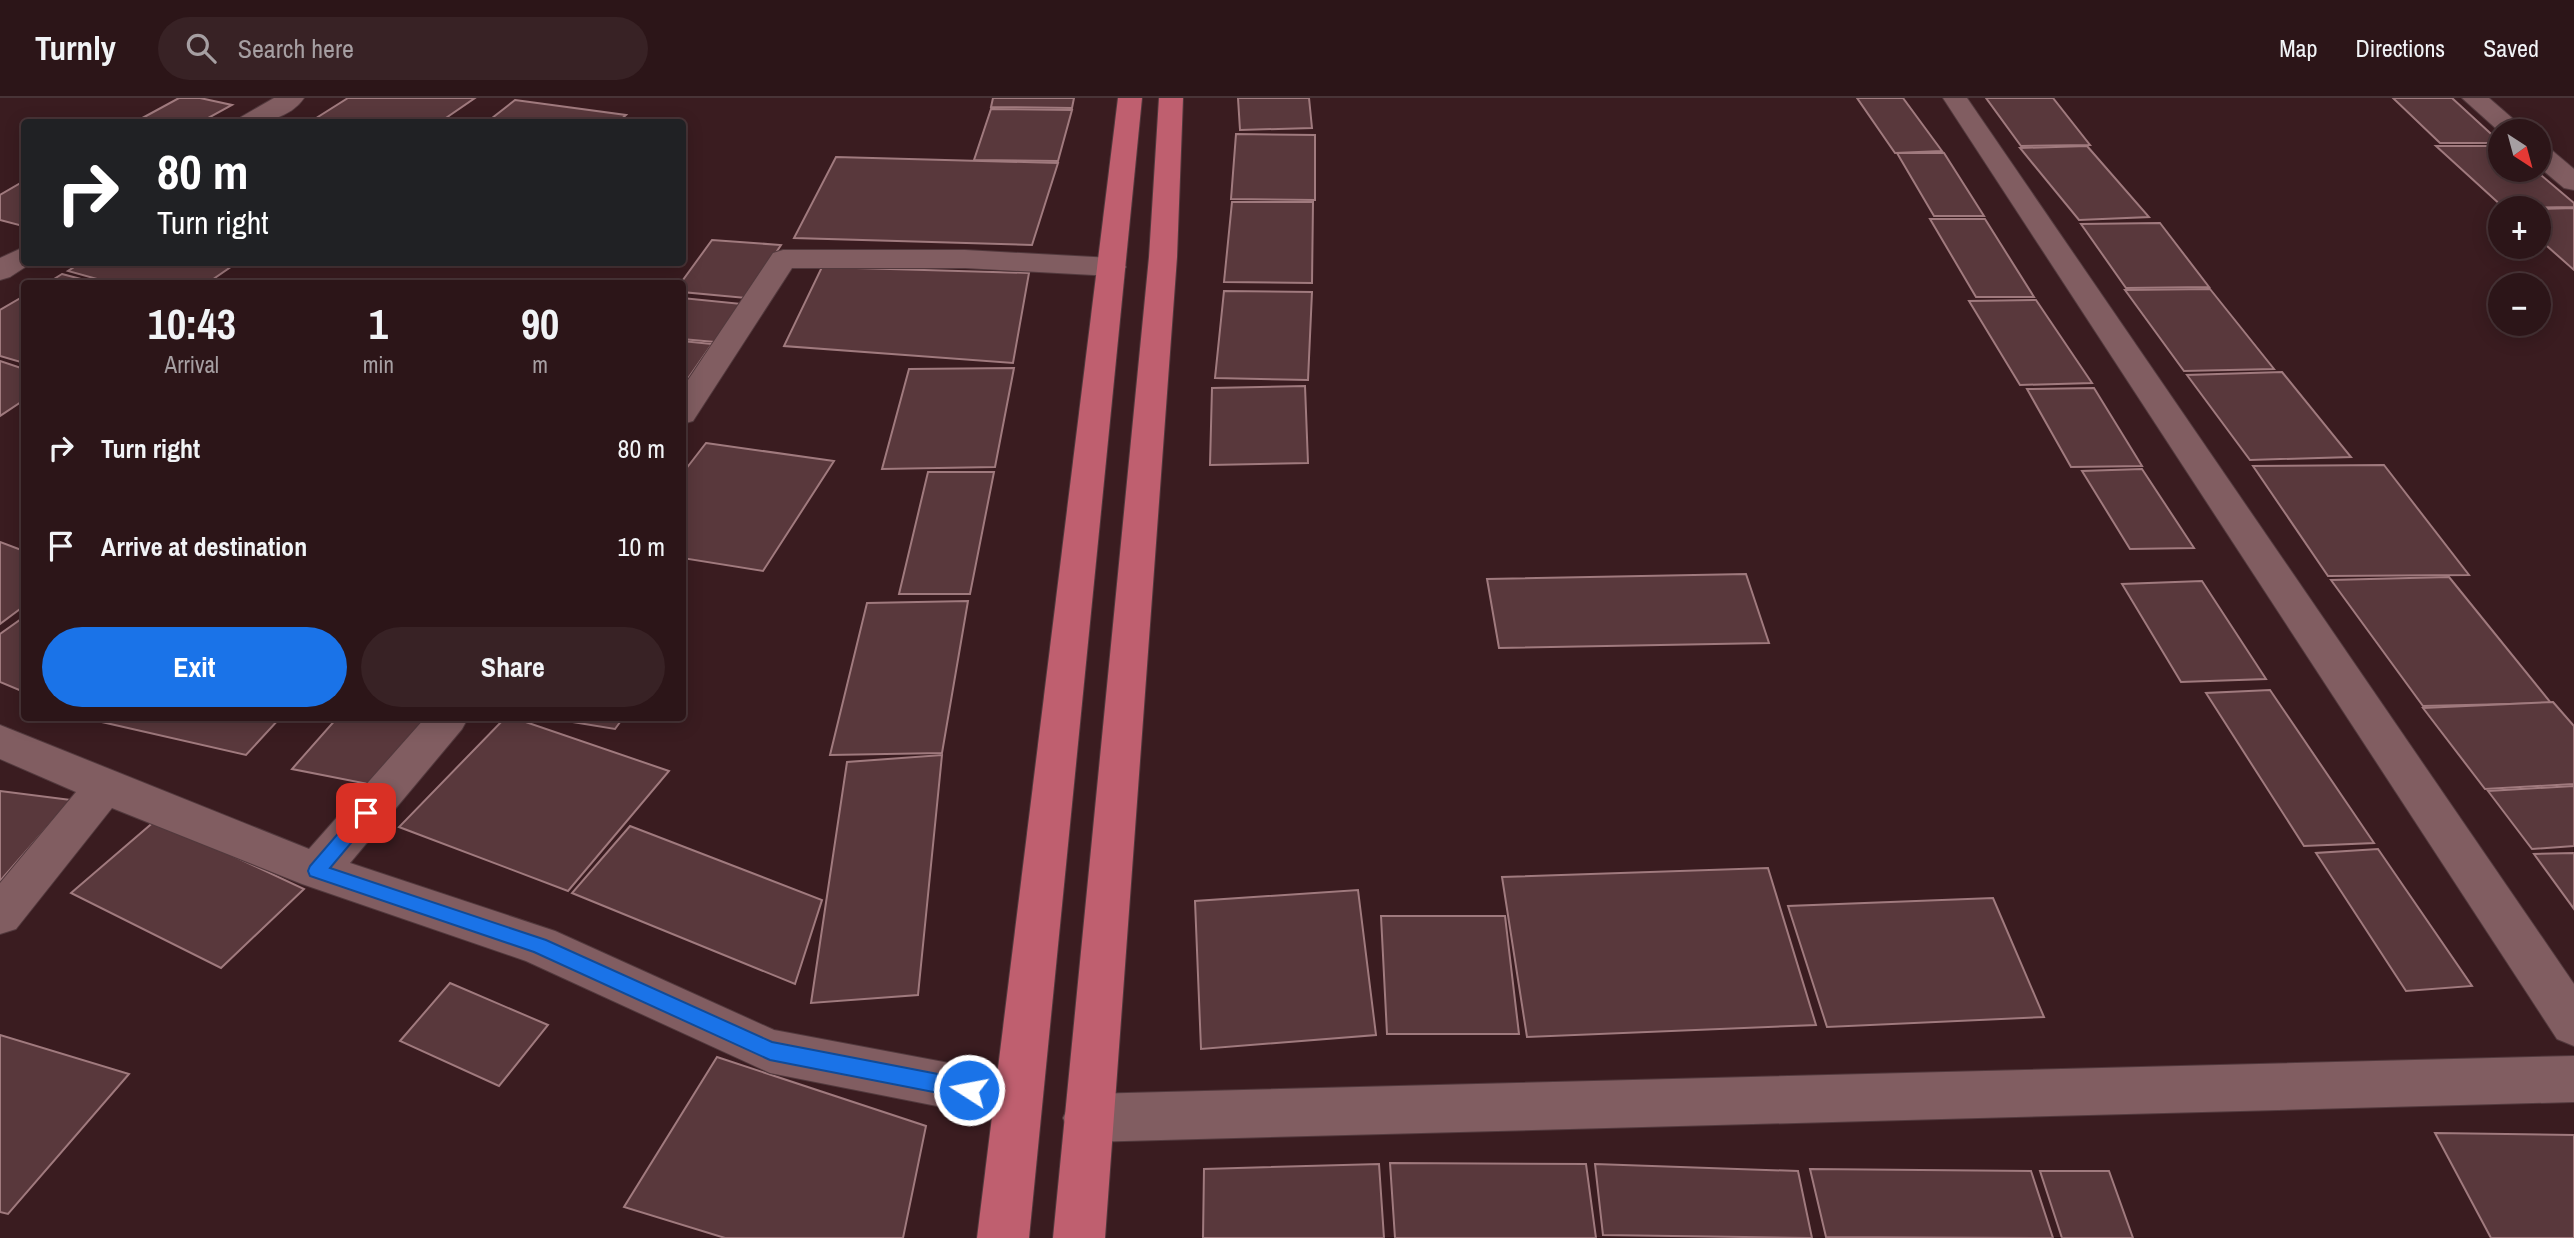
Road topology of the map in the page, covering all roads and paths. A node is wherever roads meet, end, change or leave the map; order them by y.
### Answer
1 (292, 98) edge
2 (1130, 98) edge
3 (1171, 98) edge
4 (1955, 98) edge
5 (2474, 98) edge
6 (255, 119) edge
7 (2499, 119) edge
8 (2552, 164) edge
9 (2574, 182) edge
10 (21, 258) edge
11 (1112, 267) junction
12 (0, 271) edge
13 (686, 408) edge
14 (446, 721) edge
15 (0, 741) edge
16 (105, 787) junction
17 (317, 871) junction
18 (0, 915) edge
19 (2574, 1024) edge
20 (2574, 1079) edge
21 (1018, 1099) junction
22 (1088, 1118) junction
23 (1003, 1238) edge
24 (1079, 1238) edge

1 - 6 street
2 - 11 main road
3 - 22 main road
4 - 19 street
5 - 7 street
8 - 9 street
10 - 12 street
11 - 13 street
11 - 21 main road
14 - 17 street
15 - 16 street
16 - 17 street
16 - 18 street
17 - 21 street
20 - 22 street
21 - 23 main road
22 - 24 main road

